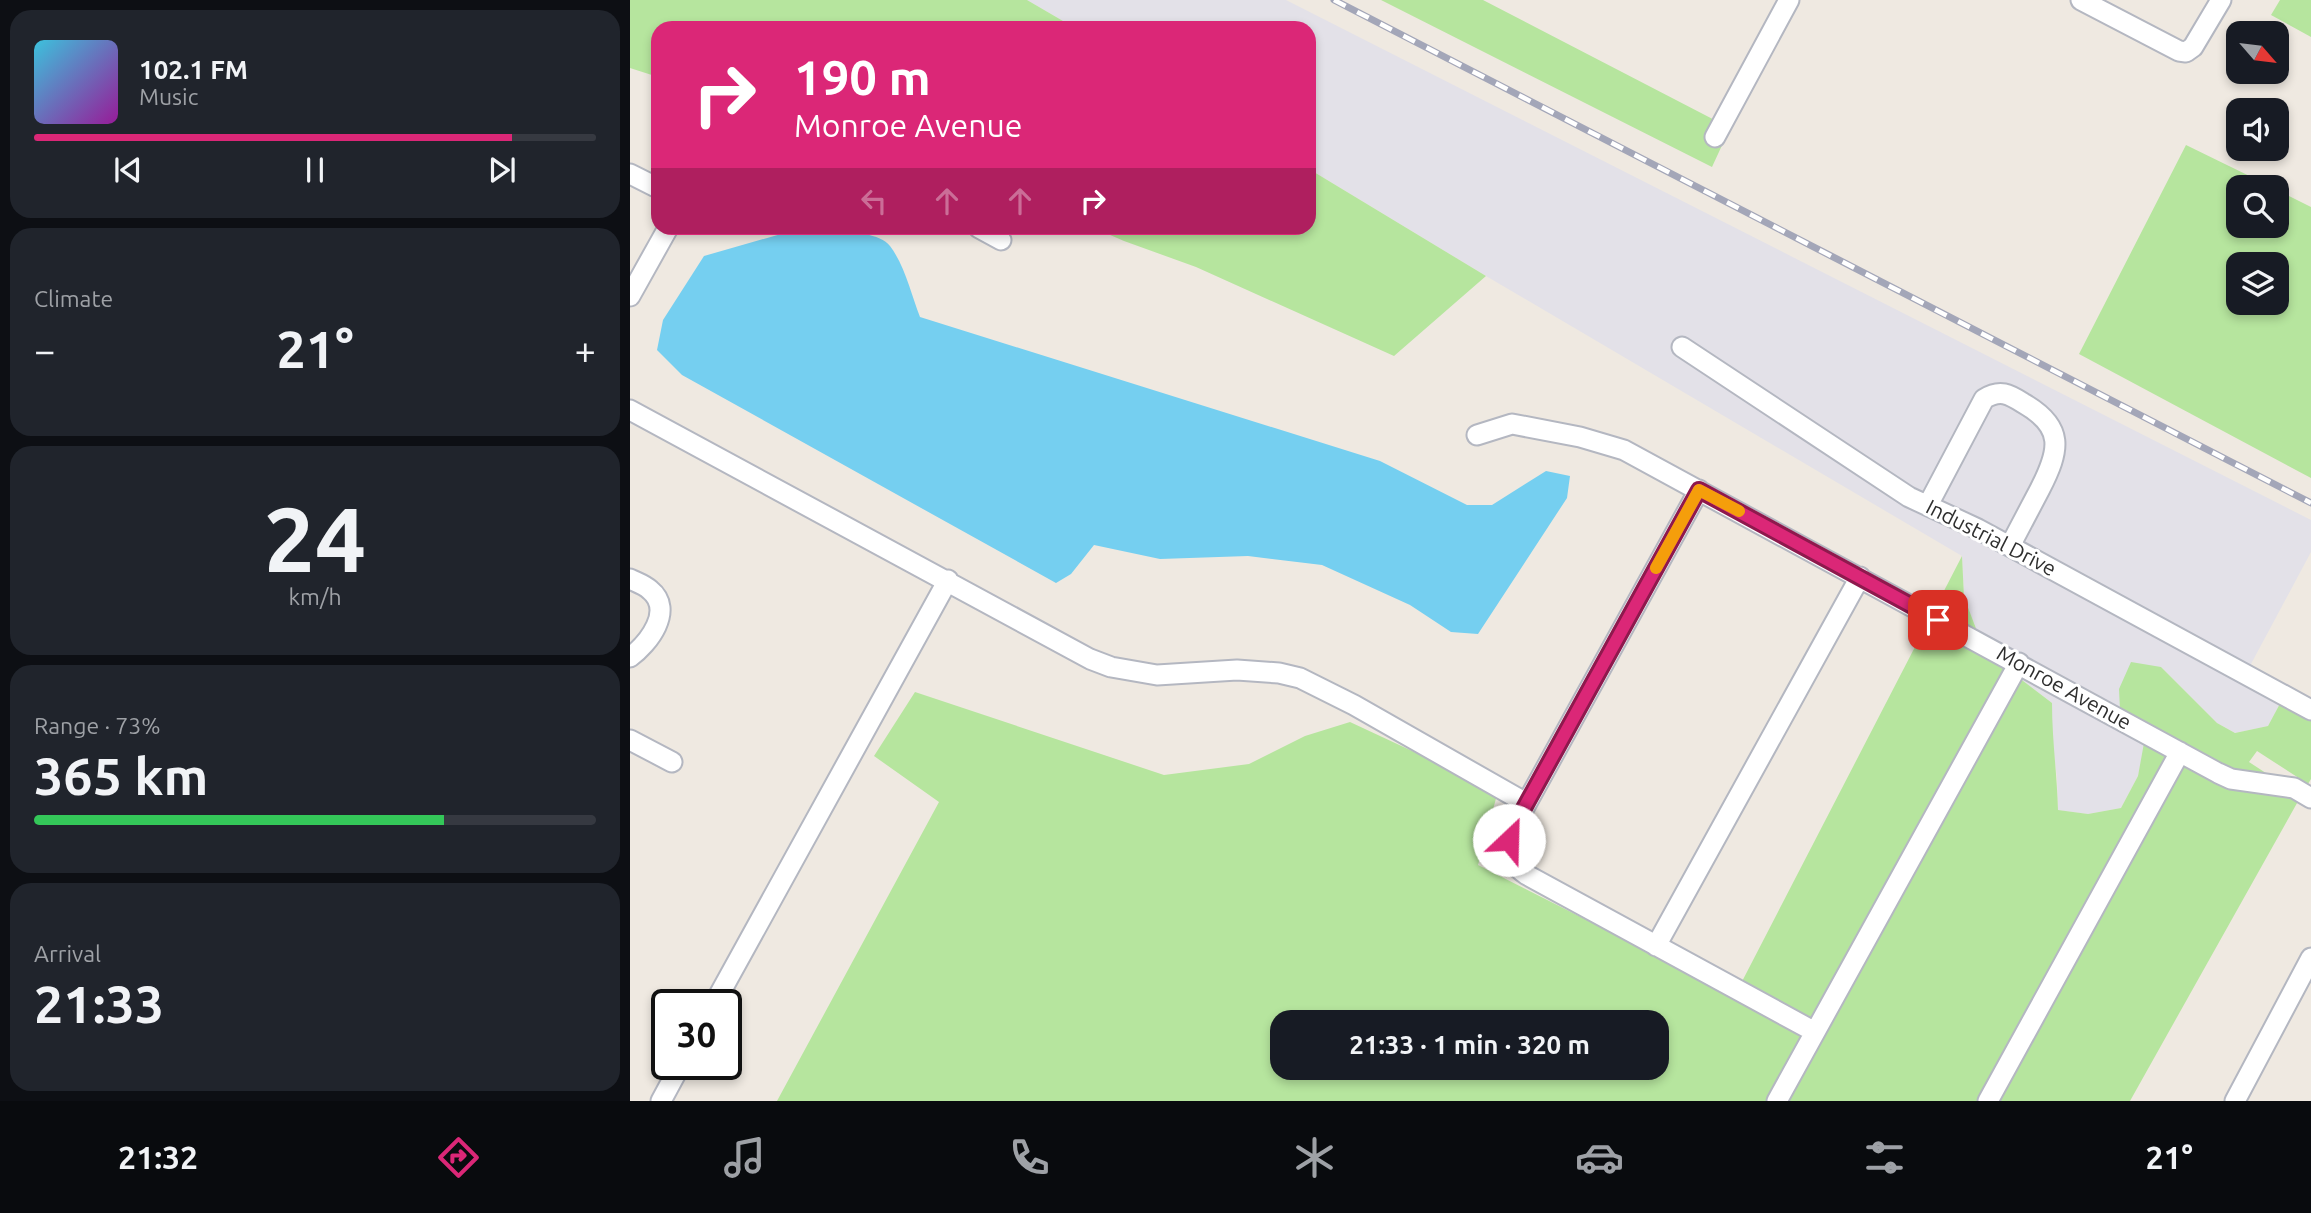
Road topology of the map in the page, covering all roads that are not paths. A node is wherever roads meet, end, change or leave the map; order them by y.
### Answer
1 (1789, 0) edge
2 (2081, 0) edge
3 (2221, 0) edge
4 (1715, 136) dead end
5 (630, 174) edge
6 (651, 184) edge
7 (664, 235) edge
8 (992, 235) edge
9 (1001, 240) dead end
10 (630, 296) edge
11 (1682, 348) dead end
12 (630, 410) edge
13 (1477, 435) dead end
14 (1699, 490) junction
15 (1928, 505) junction
16 (2010, 546) junction
17 (1860, 577) junction
18 (630, 579) edge
19 (948, 580) junction
20 (630, 657) edge
21 (2019, 663) junction
22 (2311, 710) edge
23 (630, 740) edge
24 (2180, 752) junction
25 (672, 762) dead end
26 (2311, 798) edge
27 (1526, 803) junction
28 (1656, 946) junction
29 (2311, 958) edge
30 (722, 989) edge
31 (1815, 1032) junction
32 (672, 1080) edge
33 (661, 1101) edge
34 (1777, 1101) edge
35 (1988, 1101) edge
36 (2235, 1101) edge

1 - 4 street
2 - 3 street
5 - 6 street
7 - 10 street
8 - 9 street
11 - 15 street, Industrial Drive
12 - 19 street
13 - 14 street, Monroe Avenue
14 - 17 street, Monroe Avenue
14 - 27 street
15 - 16 street, Industrial Drive
15 - 16 street
16 - 22 street, Industrial Drive
17 - 21 street, Monroe Avenue
17 - 28 street
18 - 20 street
19 - 27 street
19 - 30 street
21 - 24 street, Monroe Avenue
21 - 31 street
23 - 25 street
24 - 26 street, Monroe Avenue
24 - 35 street
27 - 28 street
28 - 31 street
29 - 36 street
31 - 34 street
32 - 33 street

